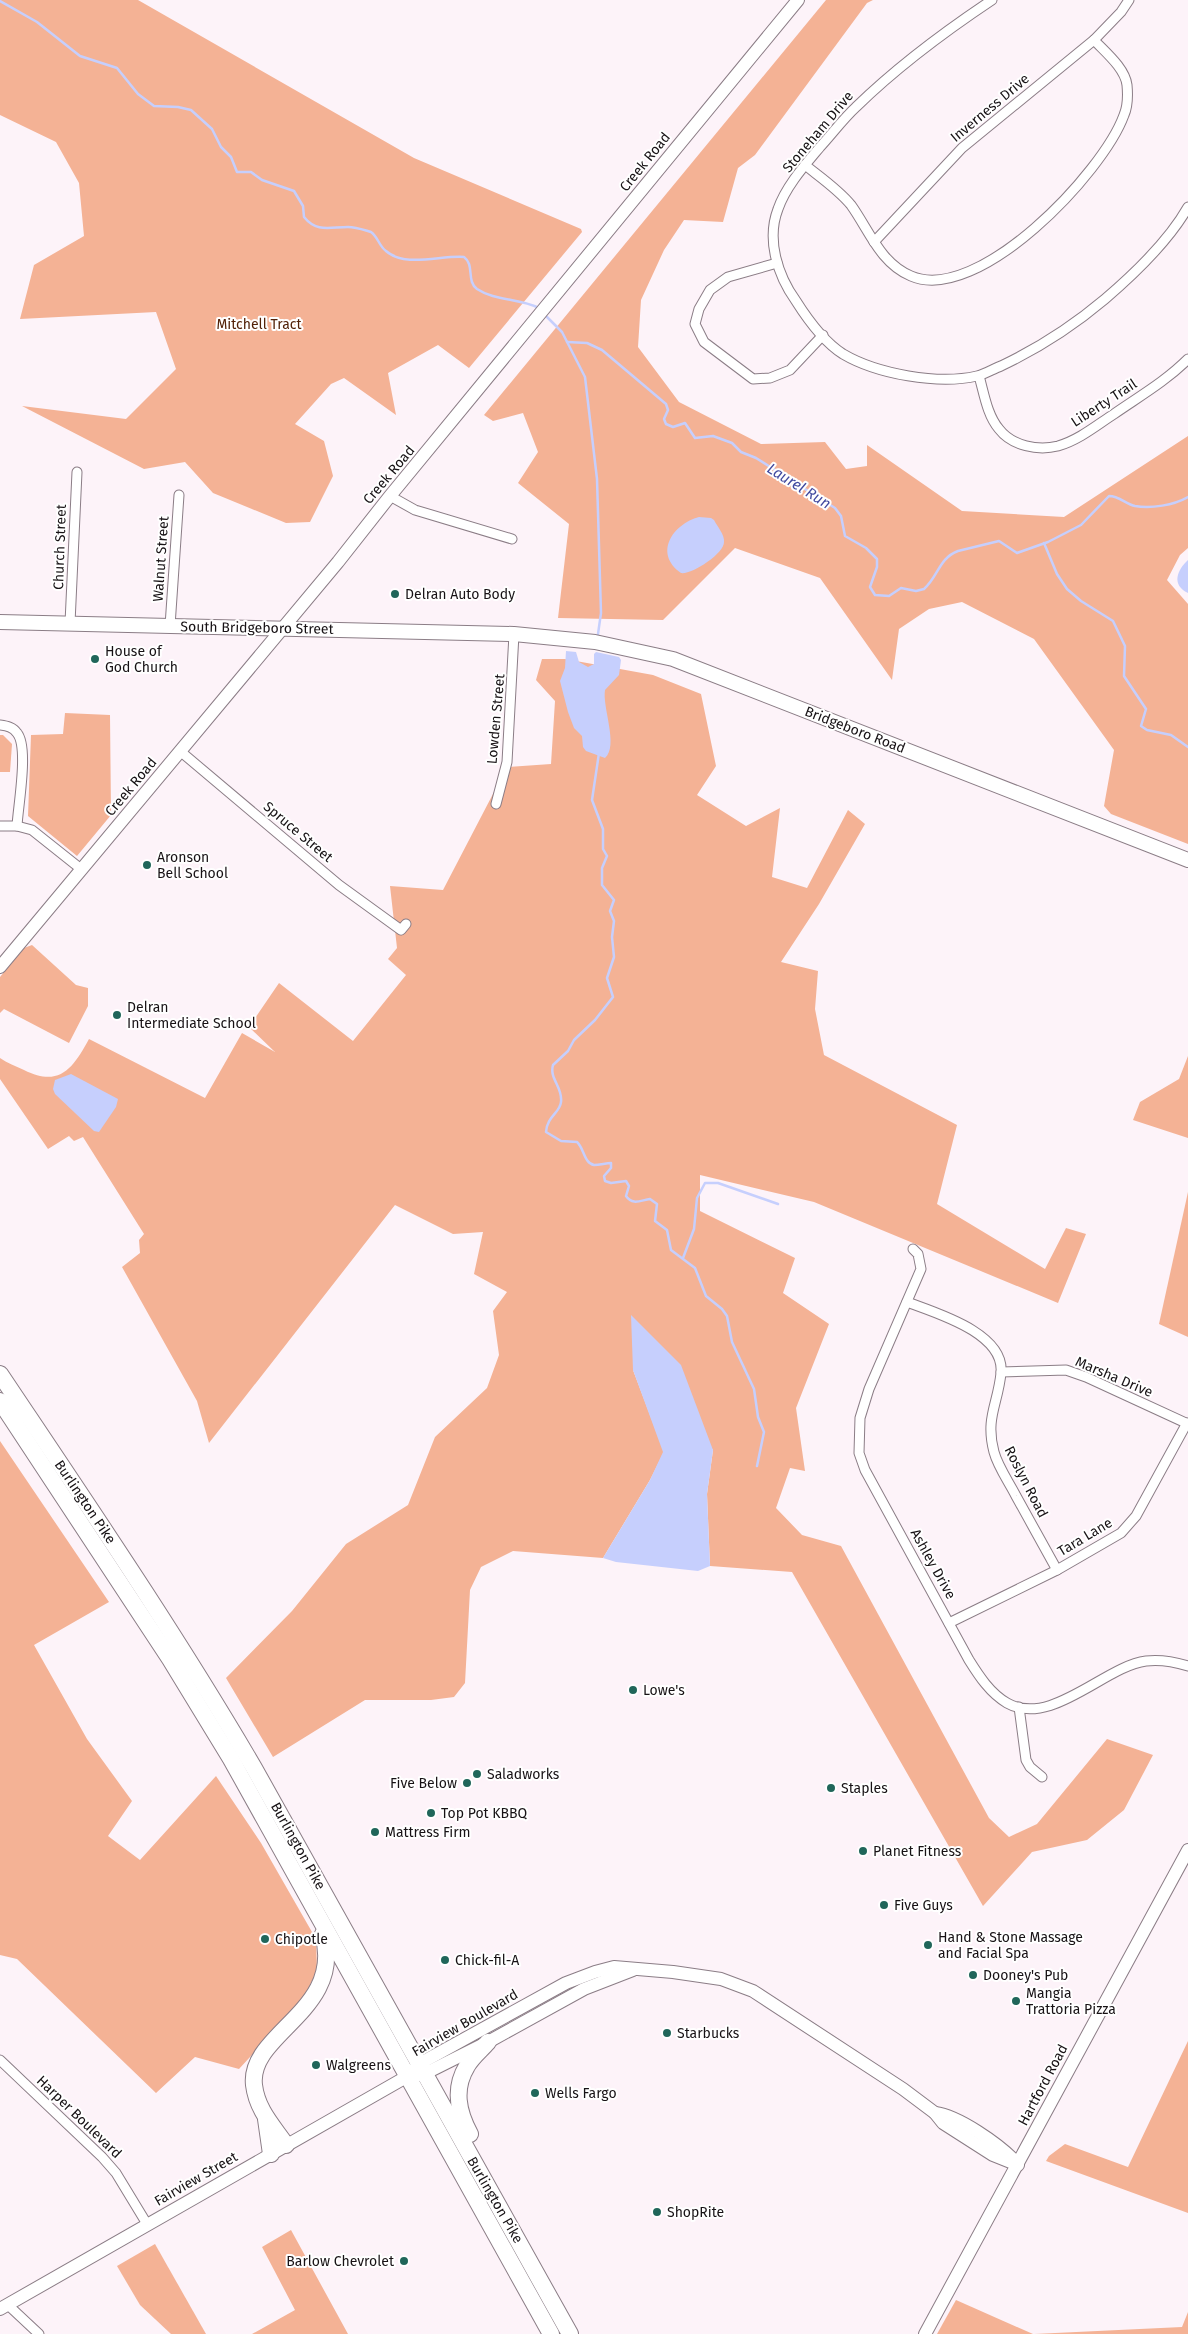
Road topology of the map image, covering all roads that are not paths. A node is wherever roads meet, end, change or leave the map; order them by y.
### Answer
1 (798, 0) edge
2 (992, 0) edge
3 (1129, 0) edge
4 (1094, 40) junction
5 (805, 165) junction
6 (1188, 207) edge
7 (874, 242) junction
8 (777, 263) junction
9 (823, 336) junction
10 (1188, 359) edge
11 (979, 376) junction
12 (77, 472) dead end
13 (179, 495) dead end
14 (390, 496) junction
15 (512, 538) dead end
16 (0, 622) edge
17 (70, 623) junction
18 (170, 626) junction
19 (282, 629) junction
20 (514, 634) junction
21 (0, 725) edge
22 (180, 751) junction
23 (496, 804) dead end
24 (0, 826) edge
25 (17, 826) junction
26 (1188, 860) edge
27 (81, 869) junction
28 (403, 927) dead end
29 (0, 967) edge
30 (913, 1249) dead end
31 (907, 1302) junction
32 (1001, 1372) junction
33 (0, 1374) edge
34 (0, 1401) edge
35 (1187, 1424) edge
36 (1057, 1570) junction
37 (949, 1623) junction
38 (1188, 1666) edge
39 (1019, 1707) junction
40 (1042, 1777) dead end
41 (1188, 1850) edge
42 (317, 1912) junction
43 (633, 1969) junction
44 (488, 2042) junction
45 (0, 2060) edge
46 (417, 2071) junction
47 (266, 2119) junction
48 (286, 2145) junction
49 (271, 2154) junction
50 (1018, 2165) junction
51 (482, 2178) junction
52 (147, 2224) junction
53 (4, 2307) edge
54 (39, 2334) edge
55 (551, 2334) edge
56 (570, 2334) edge
57 (925, 2334) edge

1 - 14 street, Creek Road
2 - 5 street, Stoneham Drive
3 - 4 street, Inverness Drive
4 - 7 street, Inverness Drive
4 - 7 street
5 - 7 street
5 - 8 street, Stoneham Drive
6 - 11 street, Stoneham Drive
8 - 9 street, Stoneham Drive
8 - 9 street
9 - 11 street, Stoneham Drive
10 - 11 street, Liberty Trail
12 - 17 street, Church Street
13 - 18 street, Walnut Street
14 - 15 street
14 - 19 street, Creek Road
16 - 17 main road, South Bridgeboro Street
17 - 18 main road, South Bridgeboro Street
18 - 19 main road, South Bridgeboro Street
19 - 20 main road, South Bridgeboro Street
19 - 22 street, Creek Road
20 - 23 street, Lowden Street
20 - 26 main road, Bridgeboro Road
21 - 25 street
22 - 27 street, Creek Road
22 - 28 street, Spruce Street
24 - 25 street
25 - 27 street
27 - 29 street, Creek Road
30 - 31 street, Ashley Drive
31 - 32 street
31 - 37 street, Ashley Drive
32 - 35 street, Marsha Drive
32 - 36 street, Roslyn Road
33 - 46 highway, Burlington Pike
34 - 42 highway, Burlington Pike
35 - 36 street, Tara Lane
36 - 37 street, Tara Lane
37 - 39 street, Ashley Drive
38 - 39 street
39 - 40 street
41 - 50 street, Hartford Road
42 - 46 highway, Burlington Pike
42 - 47 highway
43 - 44 street, Fairview Boulevard
43 - 46 street, Fairview Boulevard
43 - 50 street, Fairview Boulevard
44 - 46 street, Fairview Boulevard
44 - 51 highway
45 - 52 street, Harper Boulevard
46 - 48 street, Fairview Street
46 - 51 highway, Burlington Pike
46 - 55 highway, Burlington Pike
47 - 48 highway
47 - 49 highway
48 - 49 street, Fairview Street
49 - 52 street, Fairview Street
50 - 57 street, Hartford Road
51 - 56 highway, Burlington Pike
52 - 53 street, Fairview Street
53 - 54 street

